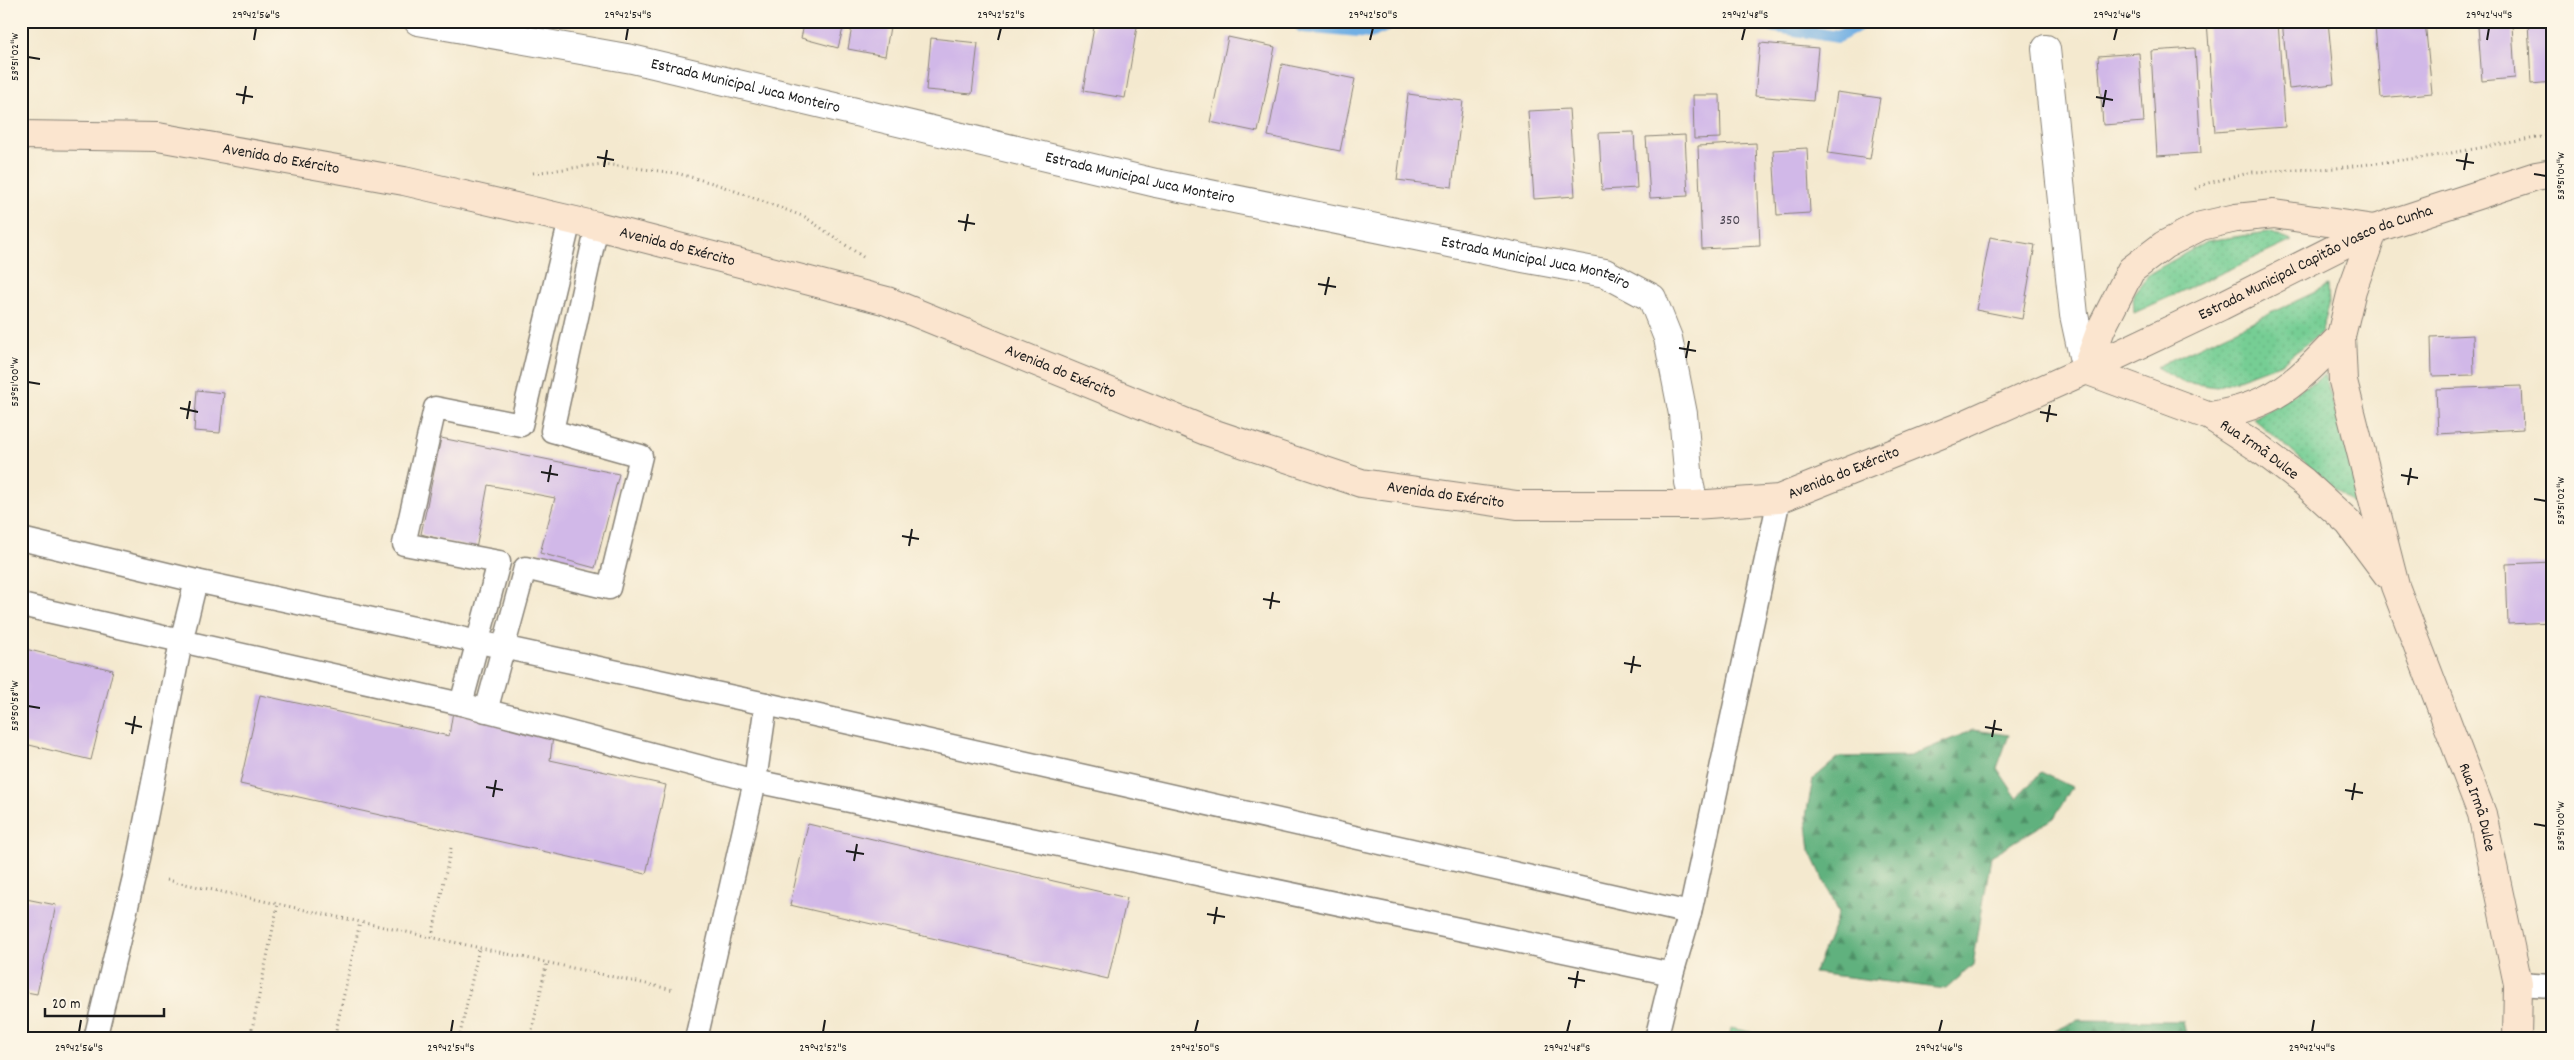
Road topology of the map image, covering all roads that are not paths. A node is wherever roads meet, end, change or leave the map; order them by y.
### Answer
1 (418, 21) edge
2 (2046, 49) dead end
3 (21, 135) edge
4 (2553, 173) edge
5 (570, 220) junction
6 (597, 226) junction
7 (2374, 230) junction
8 (2341, 336) junction
9 (2086, 370) junction
10 (2210, 416) junction
11 (1779, 499) junction
12 (1694, 505) junction
13 (21, 539) edge
14 (196, 581) junction
15 (2395, 586) junction
16 (21, 605) edge
17 (479, 641) junction
18 (181, 642) junction
19 (502, 646) junction
20 (461, 704) junction
21 (766, 704) junction
22 (486, 711) junction
23 (755, 781) junction
24 (1690, 913) junction
25 (1672, 974) junction
26 (2518, 984) junction
27 (2553, 986) edge
28 (95, 1039) edge
29 (696, 1039) edge
30 (1656, 1039) edge
31 (2517, 1039) edge

1 - 12 street, Estrada Municipal Juca Monteiro
2 - 9 street
3 - 5 street, Avenida do Exército
4 - 7 street, Estrada Municipal Capitão Vasco da Cunha
5 - 6 street, Avenida do Exército
5 - 17 lane
6 - 12 street, Avenida do Exército
6 - 19 lane
7 - 8 street, Rua Irmã Dulce
7 - 9 street, Estrada Municipal Capitão Vasco da Cunha
7 - 9 street
8 - 10 street
8 - 15 street, Rua Irmã Dulce
9 - 10 street, Rua Irmã Dulce
9 - 11 street, Avenida do Exército
10 - 15 street, Rua Irmã Dulce
11 - 12 street, Avenida do Exército
11 - 24 lane
13 - 14 lane
14 - 17 lane
14 - 18 lane
15 - 26 street, Rua Irmã Dulce
16 - 18 lane
17 - 19 lane
17 - 20 lane
18 - 20 lane
18 - 28 lane
19 - 21 lane
19 - 22 lane
20 - 22 lane
21 - 23 lane
21 - 24 lane
22 - 23 lane
23 - 25 lane
23 - 29 lane
24 - 25 lane
25 - 30 lane
26 - 27 lane
26 - 31 street, Rua Irmã Dulce

